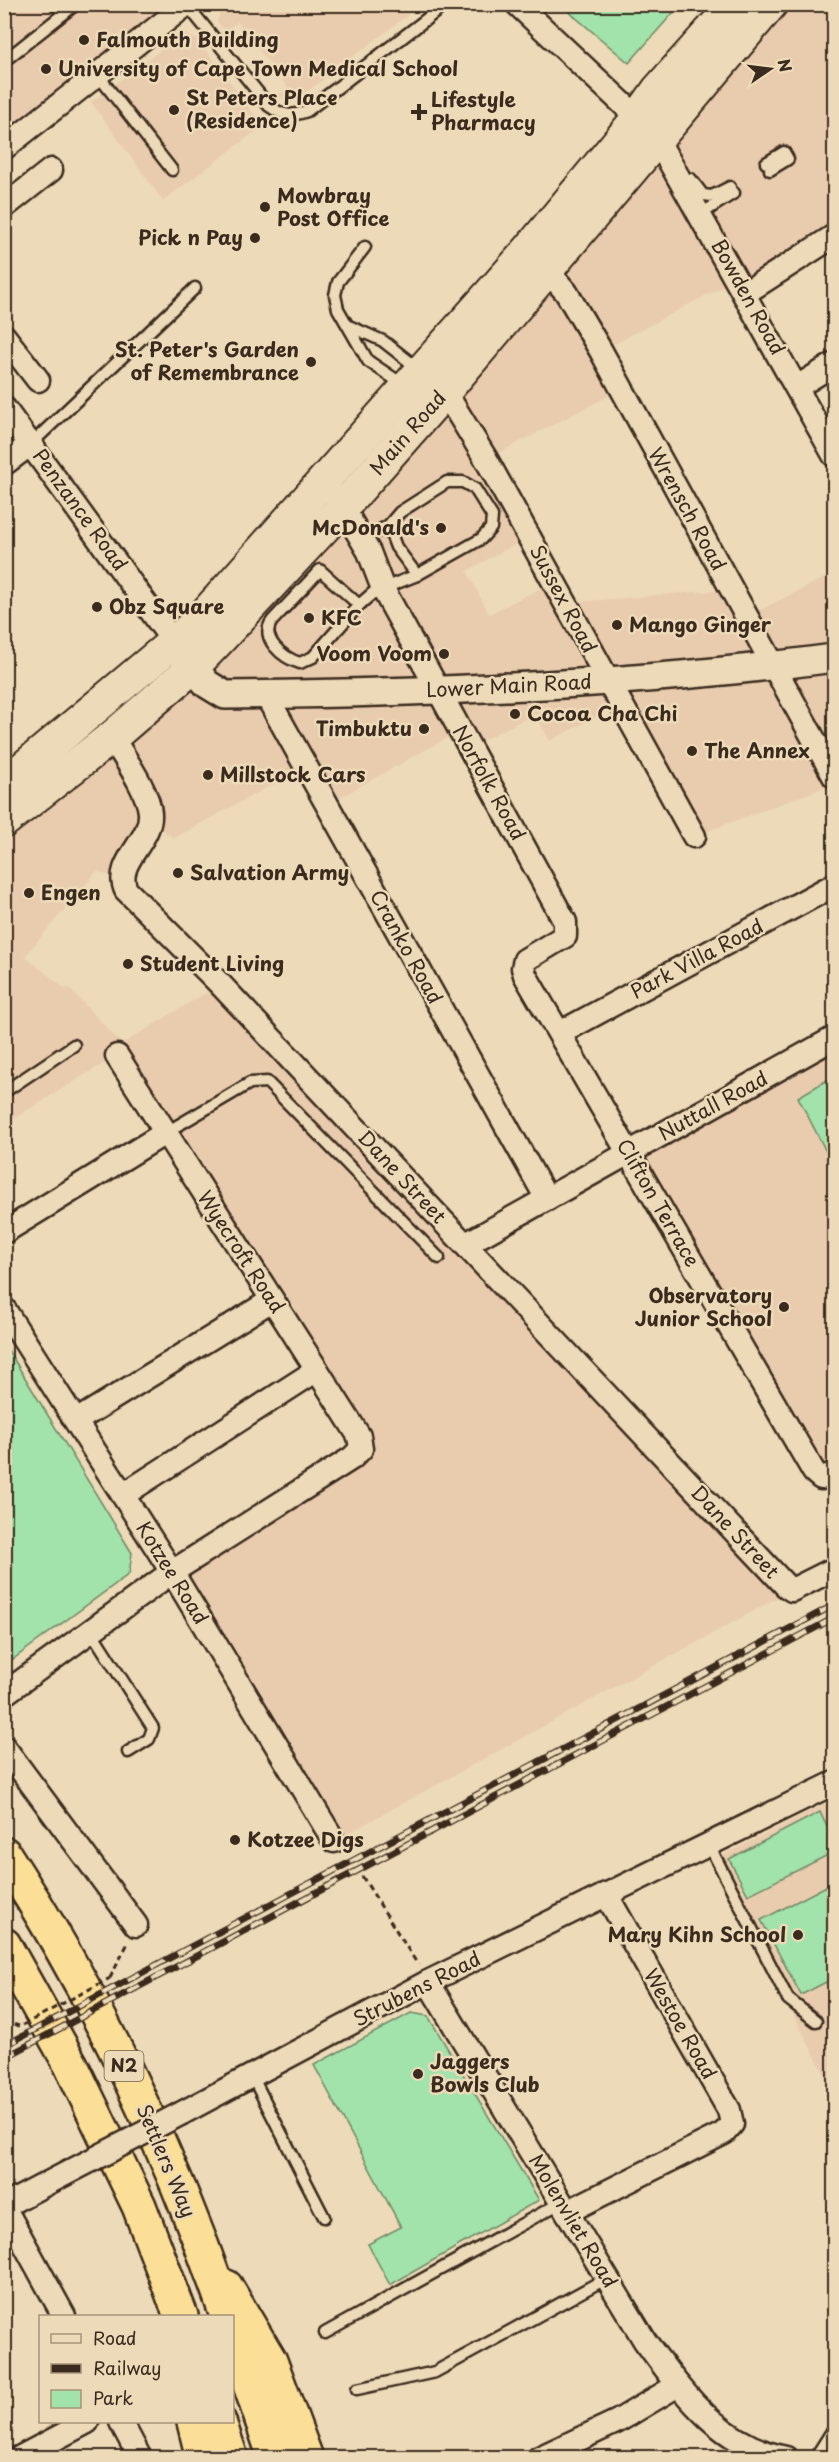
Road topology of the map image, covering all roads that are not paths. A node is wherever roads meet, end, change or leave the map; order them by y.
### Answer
1 (56, 4) edge
2 (76, 4) edge
3 (187, 4) edge
4 (446, 4) edge
5 (517, 4) edge
6 (735, 4) edge
7 (771, 4) edge
8 (63, 14) junction
9 (4, 61) edge
10 (97, 74) junction
11 (638, 118) junction
12 (658, 141) junction
13 (4, 148) edge
14 (51, 170) dead end
15 (172, 170) dead end
16 (4, 207) edge
17 (701, 214) junction
18 (834, 236) edge
19 (365, 247) dead end
20 (538, 260) junction
21 (195, 288) dead end
22 (745, 293) junction
23 (349, 326) junction
24 (8, 347) edge
25 (834, 364) edge
26 (38, 380) dead end
27 (431, 385) junction
28 (797, 387) junction
29 (4, 408) edge
30 (370, 430) junction
31 (32, 443) junction
32 (393, 451) junction
33 (834, 455) edge
34 (4, 464) edge
35 (323, 481) junction
36 (344, 507) junction
37 (388, 526) junction
38 (362, 539) junction
39 (417, 575) junction
40 (383, 589) junction
41 (359, 605) junction
42 (183, 656) junction
43 (834, 658) edge
44 (774, 666) junction
45 (609, 681) junction
46 (438, 689) junction
47 (266, 695) junction
48 (112, 737) junction
49 (834, 776) edge
50 (4, 784) edge
51 (8, 812) edge
52 (694, 836) dead end
53 (834, 885) edge
54 (567, 928) joint
55 (560, 1033) junction
56 (834, 1038) edge
57 (74, 1045) dead end
58 (117, 1056) dead end
59 (4, 1092) edge
60 (165, 1133) junction
61 (629, 1154) junction
62 (547, 1199) junction
63 (4, 1232) edge
64 (466, 1244) junction
65 (439, 1258) dead end
66 (272, 1300) junction
67 (4, 1309) edge
68 (317, 1370) junction
69 (76, 1421) junction
70 (834, 1474) edge
71 (123, 1495) junction
72 (834, 1569) edge
73 (172, 1572) junction
74 (91, 1631) junction
75 (4, 1694) edge
76 (4, 1747) edge
77 (128, 1752) dead end
78 (834, 1783) edge
79 (4, 1837) edge
80 (334, 1841) dead end
81 (708, 1843) junction
82 (4, 1854) edge
83 (23, 1882) junction
84 (606, 1894) junction
85 (136, 1925) road end
86 (4, 1945) edge
87 (428, 1982) junction
88 (816, 2021) dead end
89 (252, 2076) junction
90 (4, 2207) edge
91 (565, 2207) junction
92 (324, 2217) dead end
93 (144, 2218) junction
94 (207, 2258) junction
95 (607, 2278) junction
96 (63, 2315) edge
97 (166, 2315) edge
98 (181, 2315) edge
99 (227, 2315) edge
100 (325, 2333) dead end
101 (234, 2338) edge
102 (678, 2385) junction
103 (357, 2389) dead end
104 (83, 2423) edge
105 (122, 2423) edge
106 (196, 2423) edge
107 (834, 2428) edge
108 (270, 2443) edge
109 (220, 2445) edge
110 (19, 2457) edge
111 (140, 2457) edge
112 (306, 2457) edge
113 (539, 2457) edge
114 (786, 2457) edge
115 (815, 2457) edge

1 - 8 lane
2 - 8 lane
3 - 4 lane
3 - 10 street
5 - 11 street, Bowden Road
6 - 11 main road, Main Road
7 - 12 main road, Main Road
8 - 9 lane
10 - 13 street
10 - 15 lane
11 - 12 street, Bowden Road
11 - 20 main road, Main Road
12 - 17 street, Bowden Road
12 - 17 lane
12 - 20 main road, Main Road
14 - 16 street
17 - 22 street, Bowden Road
18 - 22 street
19 - 23 lane
20 - 27 main road, Main Road
20 - 44 street, Wrensch Road
21 - 31 lane
22 - 28 street, Bowden Road
23 - 27 lane
23 - 27 lane
24 - 26 street
25 - 28 street
27 - 30 main road, Main Road
27 - 32 main road, Main Road
27 - 45 street, Sussex Road
28 - 33 street, Bowden Road
29 - 31 street, Penzance Road
30 - 32 main road
30 - 35 main road, Main Road
31 - 34 street
31 - 42 street, Penzance Road
32 - 36 main road, Main Road
35 - 36 street, Norfolk Road
35 - 42 main road, Main Road
36 - 38 street, Norfolk Road
36 - 42 main road, Main Road
37 - 38 lane
37 - 39 lane
37 - 39 lane
38 - 40 street, Norfolk Road
39 - 40 lane
40 - 41 lane
40 - 46 street, Norfolk Road
41 - 41 lane
42 - 47 street, Lower Main Road
42 - 48 main road, Main Road
42 - 50 main road, Main Road
43 - 44 street, Lower Main Road
44 - 45 street, Lower Main Road
44 - 49 street, Wrensch Road
45 - 46 street, Lower Main Road
45 - 52 street, Sussex Road
46 - 47 street, Lower Main Road
46 - 54 street, Norfolk Road
47 - 62 street, Cranko Road
48 - 51 main road, Main Road
48 - 64 street, Dane Street
53 - 55 street, Park Villa Road
54 - 55 street, Clifton Terrace
55 - 61 street, Clifton Terrace
56 - 61 street, Nuttall Road
57 - 59 lane
58 - 60 street, Wyecroft Road
60 - 63 street
60 - 65 lane
60 - 66 street, Wyecroft Road
61 - 62 street, Nuttall Road
61 - 70 street, Clifton Terrace
62 - 64 street, Nuttall Road
64 - 72 street, Dane Street
66 - 68 street, Wyecroft Road
66 - 69 street
67 - 69 street, Kotzee Road
68 - 71 street
68 - 73 street, Wyecroft Road
69 - 71 street, Kotzee Road
71 - 73 street, Kotzee Road
73 - 74 street
73 - 80 street, Kotzee Road
74 - 75 street
74 - 77 lane
76 - 85 street
78 - 81 street, Strubens Road
79 - 83 highway
81 - 84 street, Strubens Road
81 - 88 lane
82 - 83 highway, Settlers Way / N2
83 - 94 highway, Settlers Way / N2
84 - 87 street, Strubens Road
84 - 91 street, Westoe Road
86 - 93 highway, N2
87 - 89 street, Strubens Road
87 - 91 street, Molenvliet Road
89 - 90 street, Strubens Road, bridge
89 - 92 lane
90 - 96 street
91 - 95 street, Molenvliet Road
91 - 100 lane
93 - 97 highway
93 - 98 highway, N2
94 - 99 highway, Settlers Way / N2
94 - 112 highway
95 - 102 street, Molenvliet Road
95 - 103 lane
101 - 108 highway
102 - 113 street
102 - 114 street, Molenvliet Road
104 - 110 street
105 - 111 street
106 - 109 highway
107 - 115 lane

